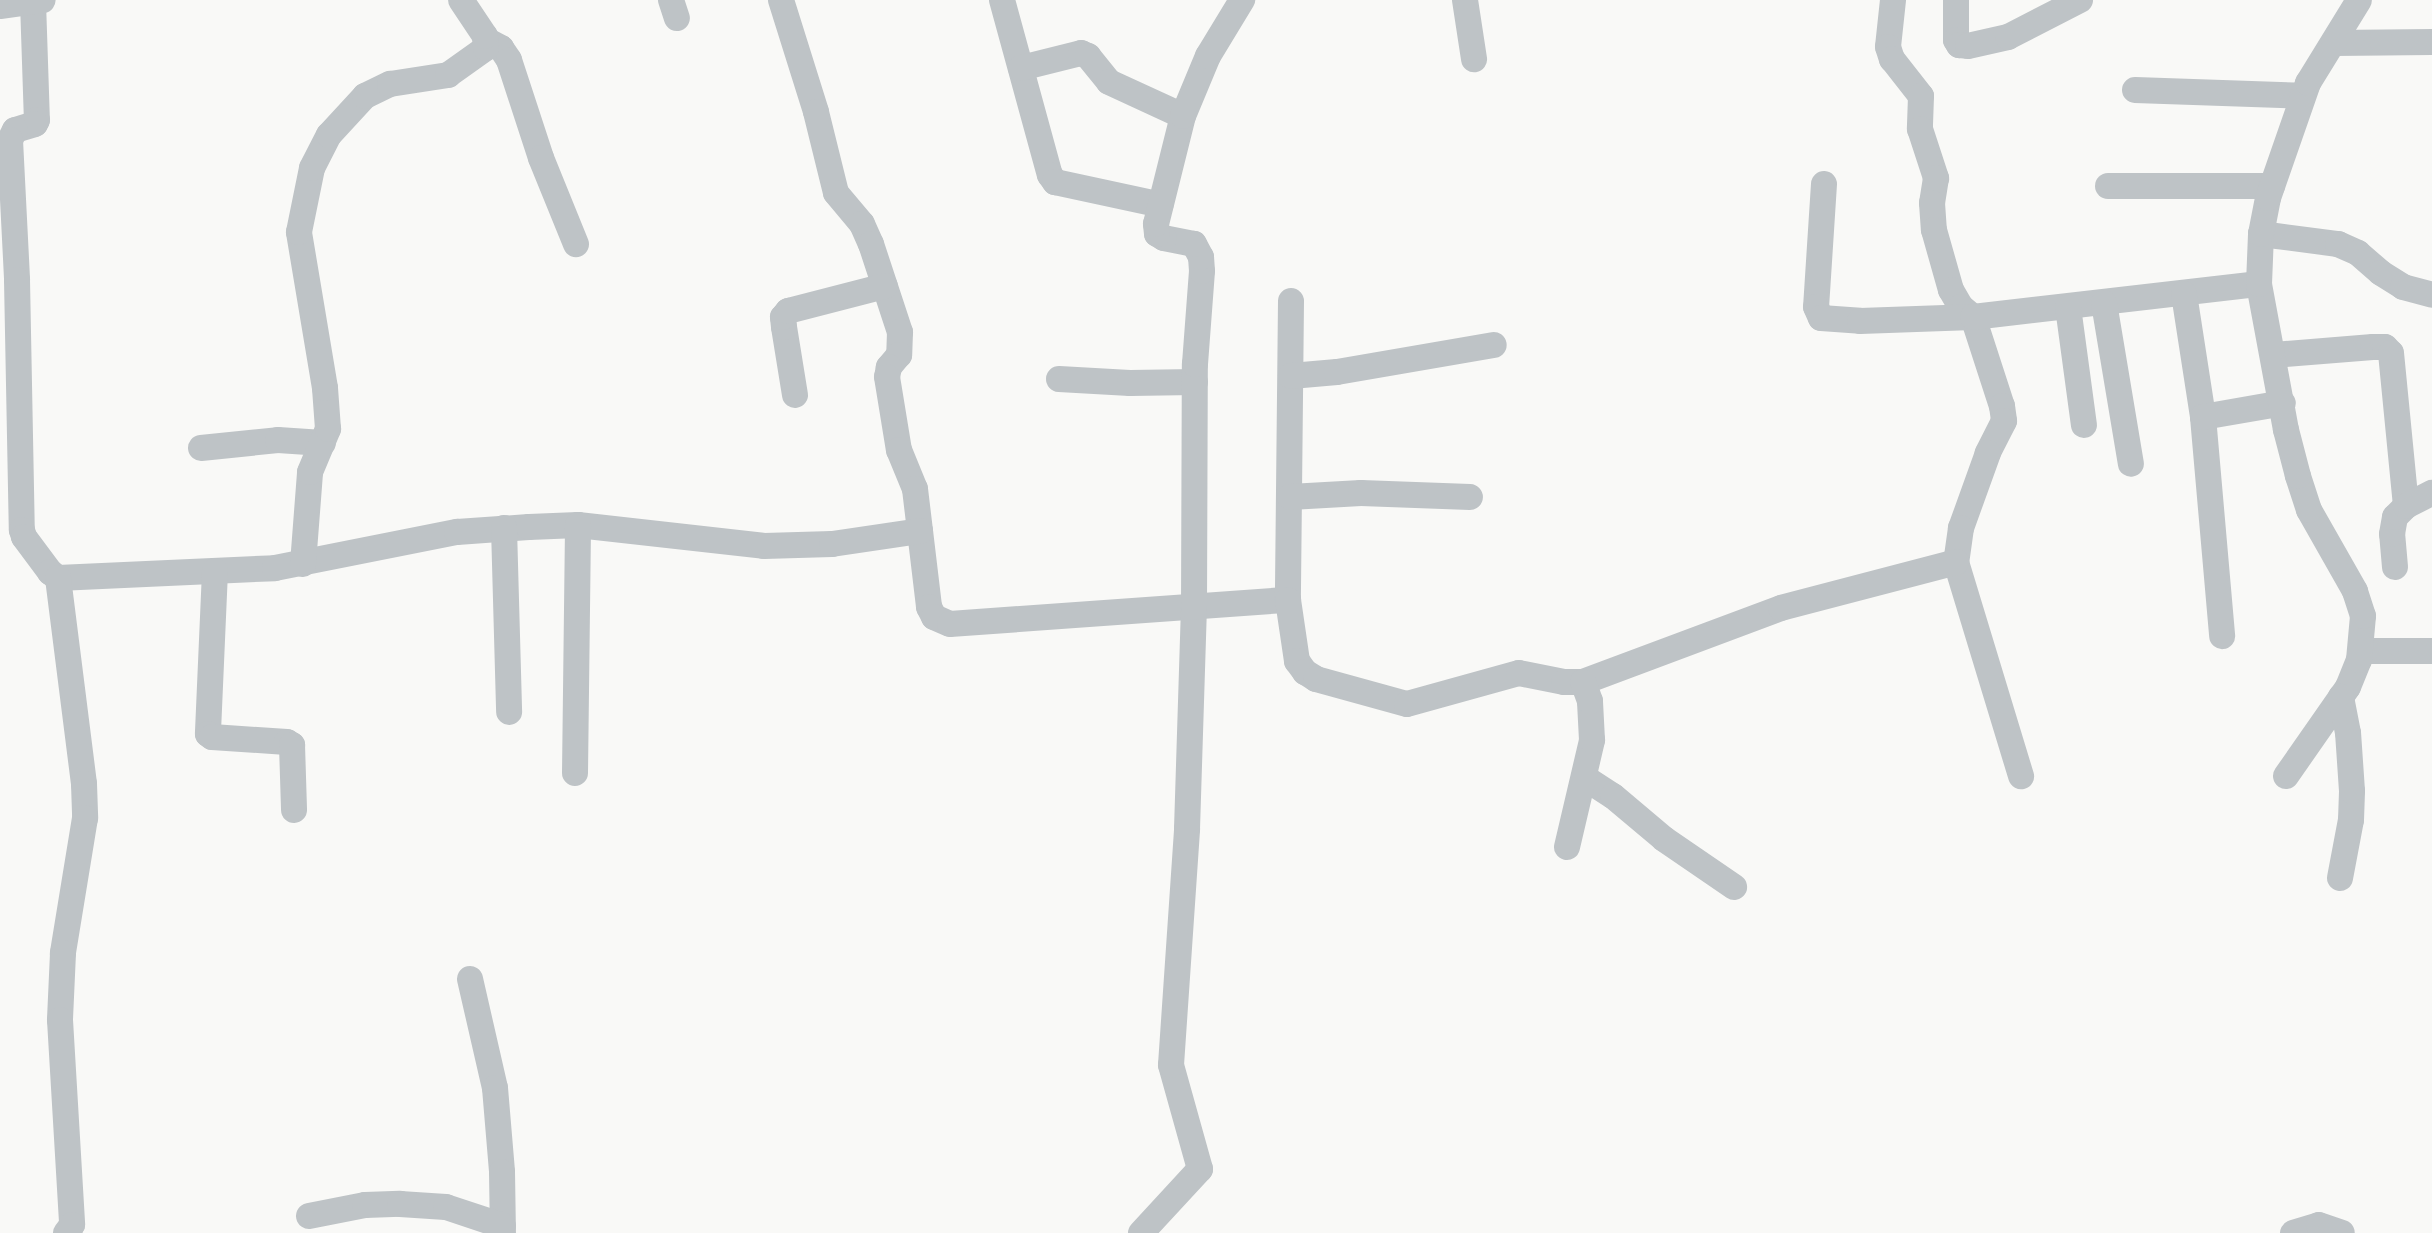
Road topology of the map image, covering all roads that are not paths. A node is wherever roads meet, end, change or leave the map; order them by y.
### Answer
1 (461, 0) edge
2 (781, 0) edge
3 (1002, 0) edge
4 (1242, 0) edge
5 (1465, 0) edge
6 (1893, 0) edge
7 (1956, 0) edge
8 (2080, 0) edge
9 (2359, 0) edge
10 (38, 1) edge
11 (0, 6) edge
12 (488, 41) junction
13 (2432, 42) edge
14 (2334, 43) junction
15 (1475, 59) dead end
16 (1021, 68) junction
17 (2135, 90) dead end
18 (2303, 96) junction
19 (1183, 116) junction
20 (1824, 184) dead end
21 (2108, 186) dead end
22 (2272, 186) junction
23 (1161, 205) junction
24 (2261, 234) junction
25 (576, 244) dead end
26 (2259, 284) junction
27 (885, 286) junction
28 (2185, 294) junction
29 (2432, 295) edge
30 (1291, 301) dead end
31 (2104, 303) junction
32 (2068, 307) junction
33 (1972, 317) junction
34 (1494, 345) dead end
35 (2274, 355) junction
36 (1291, 376) junction
37 (1059, 379) dead end
38 (1195, 383) junction
39 (794, 395) dead end
40 (2283, 403) junction
41 (2203, 417) junction
42 (2084, 425) dead end
43 (323, 443) junction
44 (201, 448) dead end
45 (2131, 464) dead end
46 (2432, 492) edge
47 (1290, 497) junction
48 (1470, 497) dead end
49 (2406, 506) junction
50 (578, 526) junction
51 (504, 528) junction
52 (920, 531) junction
53 (12, 538) edge
54 (1956, 562) junction
55 (303, 564) junction
56 (2395, 567) dead end
57 (215, 571) junction
58 (58, 578) junction
59 (1288, 600) junction
60 (1194, 607) junction
61 (2222, 636) dead end
62 (2361, 650) junction
63 (2432, 651) edge
64 (1583, 682) junction
65 (2341, 697) junction
66 (509, 712) dead end
67 (575, 773) dead end
68 (2021, 776) dead end
69 (2286, 776) dead end
70 (1585, 778) junction
71 (294, 810) dead end
72 (1567, 847) dead end
73 (2340, 878) dead end
74 (1734, 887) dead end
75 (470, 979) dead end
76 (309, 1216) dead end
77 (503, 1230) edge
78 (2327, 1230) edge
79 (66, 1233) edge
80 (1141, 1233) edge
81 (2293, 1233) edge

1 - 12 street
2 - 27 street
3 - 16 street
4 - 19 street
5 - 15 street
6 - 33 street
7 - 8 street
9 - 14 street
10 - 11 street
10 - 53 street
12 - 25 street
12 - 43 street
13 - 14 street
14 - 18 street
16 - 19 street
16 - 23 street
17 - 18 street
18 - 22 street
19 - 23 street
20 - 33 street
21 - 22 street
22 - 24 street
23 - 38 street
24 - 26 street
24 - 29 street
26 - 28 street
26 - 35 street
27 - 39 street
27 - 52 street
28 - 31 street
28 - 41 street
30 - 36 street
31 - 32 street
31 - 45 street
32 - 33 street
32 - 42 street
33 - 54 street
34 - 36 street
35 - 40 street
35 - 49 street
36 - 47 street
37 - 38 street
38 - 60 street
40 - 41 street
40 - 62 street
41 - 61 street
43 - 44 street
43 - 55 street
46 - 49 street
47 - 48 street
47 - 59 street
49 - 56 street
50 - 51 street
50 - 52 street
50 - 67 street
51 - 55 street
51 - 66 street
52 - 60 street
53 - 58 street
54 - 64 street
54 - 68 street
55 - 57 street
57 - 58 street
57 - 71 street
58 - 79 street
59 - 60 street
59 - 64 street
60 - 80 street
62 - 63 street
62 - 65 street
64 - 70 street
65 - 69 street
65 - 73 street
70 - 72 street
70 - 74 street
75 - 77 street
76 - 77 street
78 - 81 street

